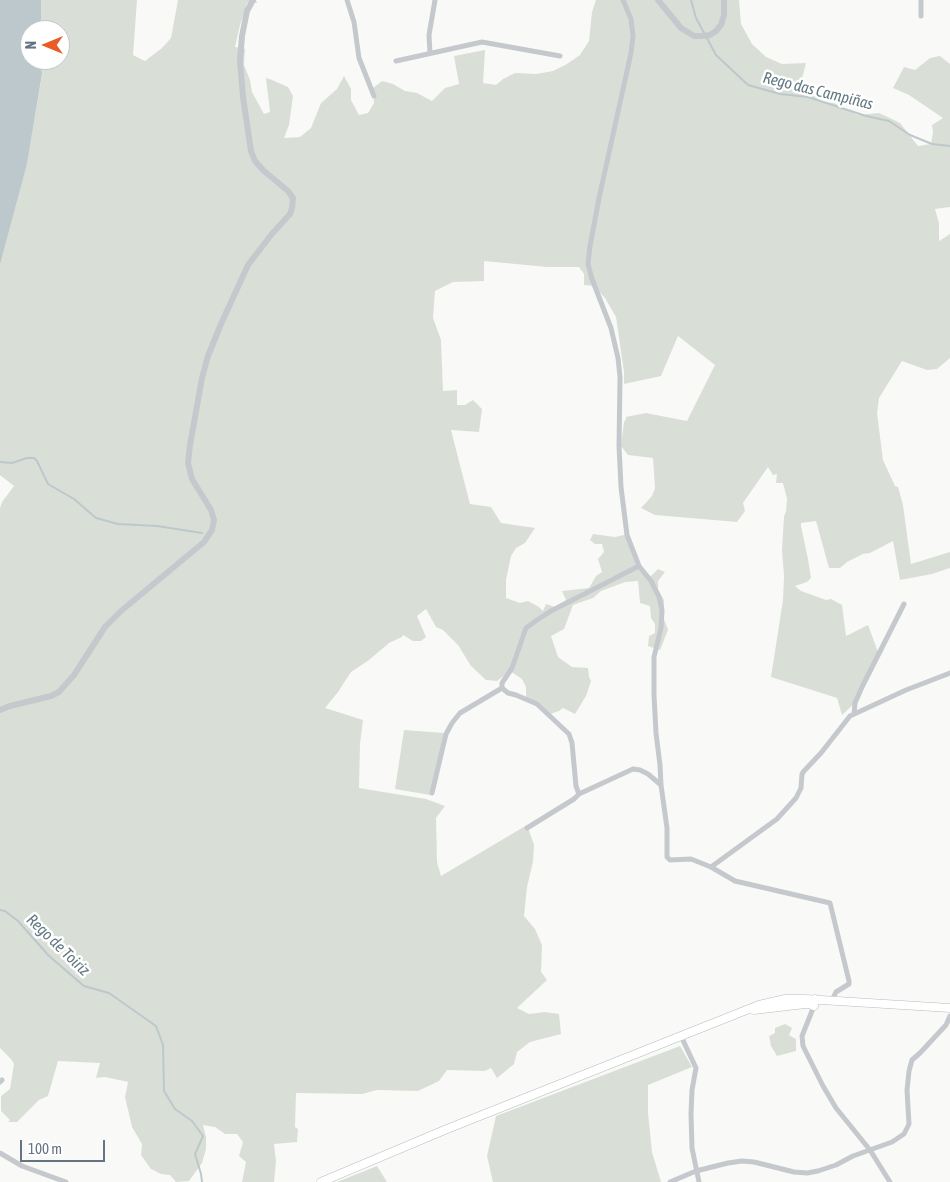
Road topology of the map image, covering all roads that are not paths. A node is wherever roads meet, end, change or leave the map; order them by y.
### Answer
1 (253, 0) edge
2 (347, 0) edge
3 (435, 0) edge
4 (623, 0) edge
5 (658, 0) edge
6 (724, 0) edge
7 (921, 0) edge
8 (921, 16) dead end
9 (430, 53) junction
10 (560, 56) dead end
11 (396, 61) dead end
12 (374, 96) dead end
13 (639, 566) junction
14 (904, 604) dead end
15 (950, 672) edge
16 (502, 688) junction
17 (0, 710) edge
18 (854, 714) junction
19 (661, 785) junction
20 (432, 793) dead end
21 (579, 794) junction
22 (526, 828) dead end
23 (711, 867) junction
24 (832, 1000) junction
25 (814, 1003) junction
26 (950, 1008) edge
27 (950, 1016) edge
28 (681, 1036) junction
29 (870, 1150) junction
30 (0, 1153) edge
31 (696, 1171) junction
32 (66, 1182) edge
33 (321, 1182) edge
34 (670, 1182) edge
35 (699, 1182) edge
36 (890, 1182) edge

1 - 17 street
2 - 12 street
3 - 9 street
4 - 13 street
5 - 6 street
7 - 8 street
9 - 10 street
9 - 11 street
13 - 16 street
13 - 19 street
14 - 18 street
15 - 18 street
16 - 20 street
16 - 21 street
18 - 23 street
19 - 21 street
19 - 23 street
21 - 22 street
23 - 24 street
24 - 25 main road
24 - 26 main road
25 - 28 main road
25 - 29 street
27 - 29 street
28 - 31 street
28 - 33 main road
29 - 31 street
29 - 36 street
30 - 32 street
31 - 34 street
31 - 35 street

